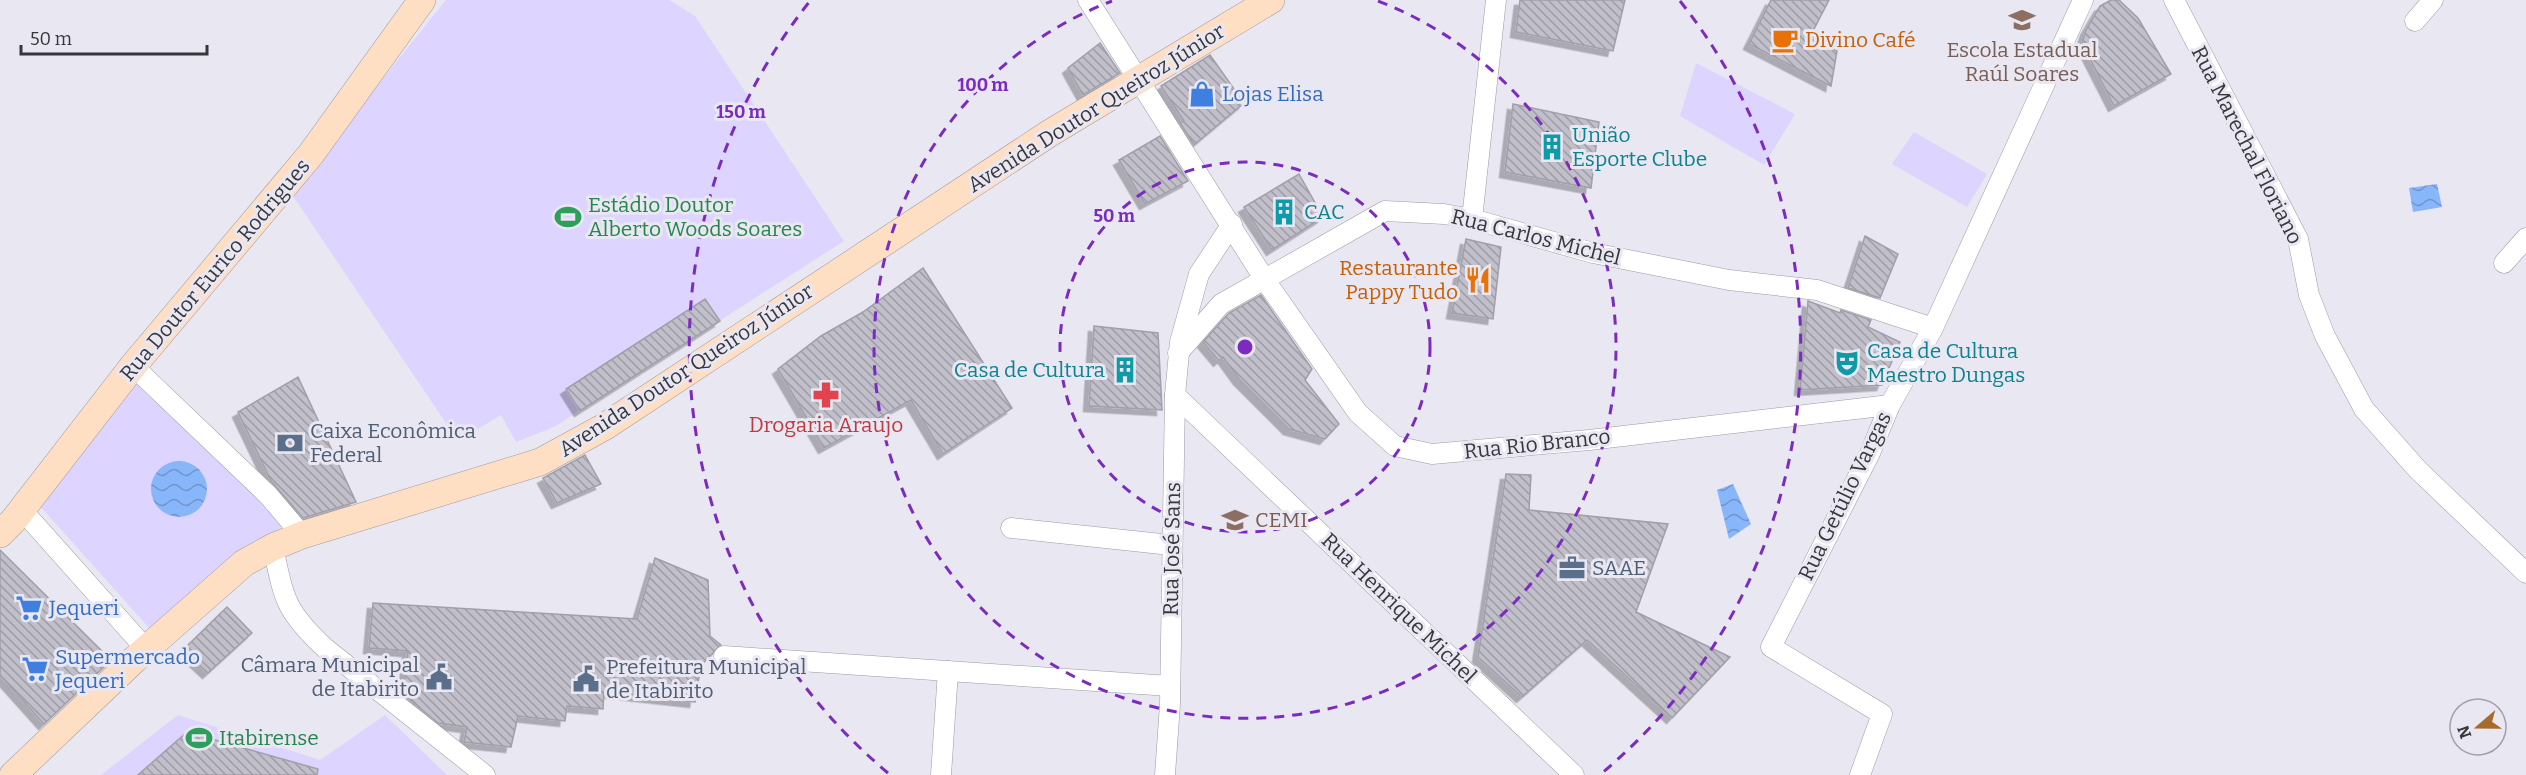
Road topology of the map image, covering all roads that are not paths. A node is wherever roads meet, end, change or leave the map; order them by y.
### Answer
1 (422, 0) edge
2 (1088, 0) edge
3 (1271, 0) edge
4 (1496, 0) edge
5 (2083, 0) edge
6 (2174, 0) edge
7 (2433, 0) edge
8 (2415, 21) dead end
9 (1138, 80) junction
10 (1472, 219) junction
11 (1232, 224) junction
12 (2526, 238) edge
13 (2505, 263) dead end
14 (1265, 280) junction
15 (1933, 328) junction
16 (1179, 353) junction
17 (133, 366) junction
18 (1175, 395) junction
19 (1890, 405) junction
20 (22, 510) junction
21 (1011, 528) dead end
22 (0, 534) edge
23 (302, 535) junction
24 (1171, 545) junction
25 (273, 547) junction
26 (2526, 573) edge
27 (146, 649) junction
28 (724, 656) dead end
29 (948, 671) junction
30 (1170, 695) junction
31 (13, 775) edge
32 (485, 775) edge
33 (941, 775) edge
34 (1165, 775) edge
35 (1574, 775) edge
36 (1860, 775) edge

1 - 17 main road, Rua Doutor Eurico Rodrigues
2 - 9 street, Rua Rio Branco
3 - 9 main road, Avenida Doutor Queiroz Júnior
4 - 10 street
5 - 15 street, Rua Getúlio Vargas
6 - 26 street, Rua Marechal Floriano
7 - 8 street
9 - 11 street, Rua Rio Branco
9 - 23 main road, Avenida Doutor Queiroz Júnior
10 - 14 street, Rua Carlos Michel
10 - 15 street, Rua Carlos Michel
11 - 14 street, Rua Rio Branco
11 - 16 street
12 - 13 street
14 - 16 street, Rua Carlos Michel
14 - 19 street, Rua Rio Branco
15 - 19 street, Rua Getúlio Vargas
16 - 18 street
17 - 20 main road, Rua Doutor Eurico Rodrigues
17 - 23 street
18 - 24 street, Rua José Sans
18 - 35 street, Rua Henrique Michel
19 - 36 street, Rua Getúlio Vargas
20 - 22 main road, Rua Doutor Eurico Rodrigues
20 - 27 street
21 - 24 street
23 - 25 main road, Avenida Doutor Queiroz Júnior
24 - 30 street, Rua José Sans
25 - 27 main road, Avenida Doutor Queiroz Júnior
25 - 32 street
27 - 31 main road, Avenida Doutor Queiroz Júnior
28 - 29 street
29 - 30 street
29 - 33 street
30 - 34 street, Rua José Sans

